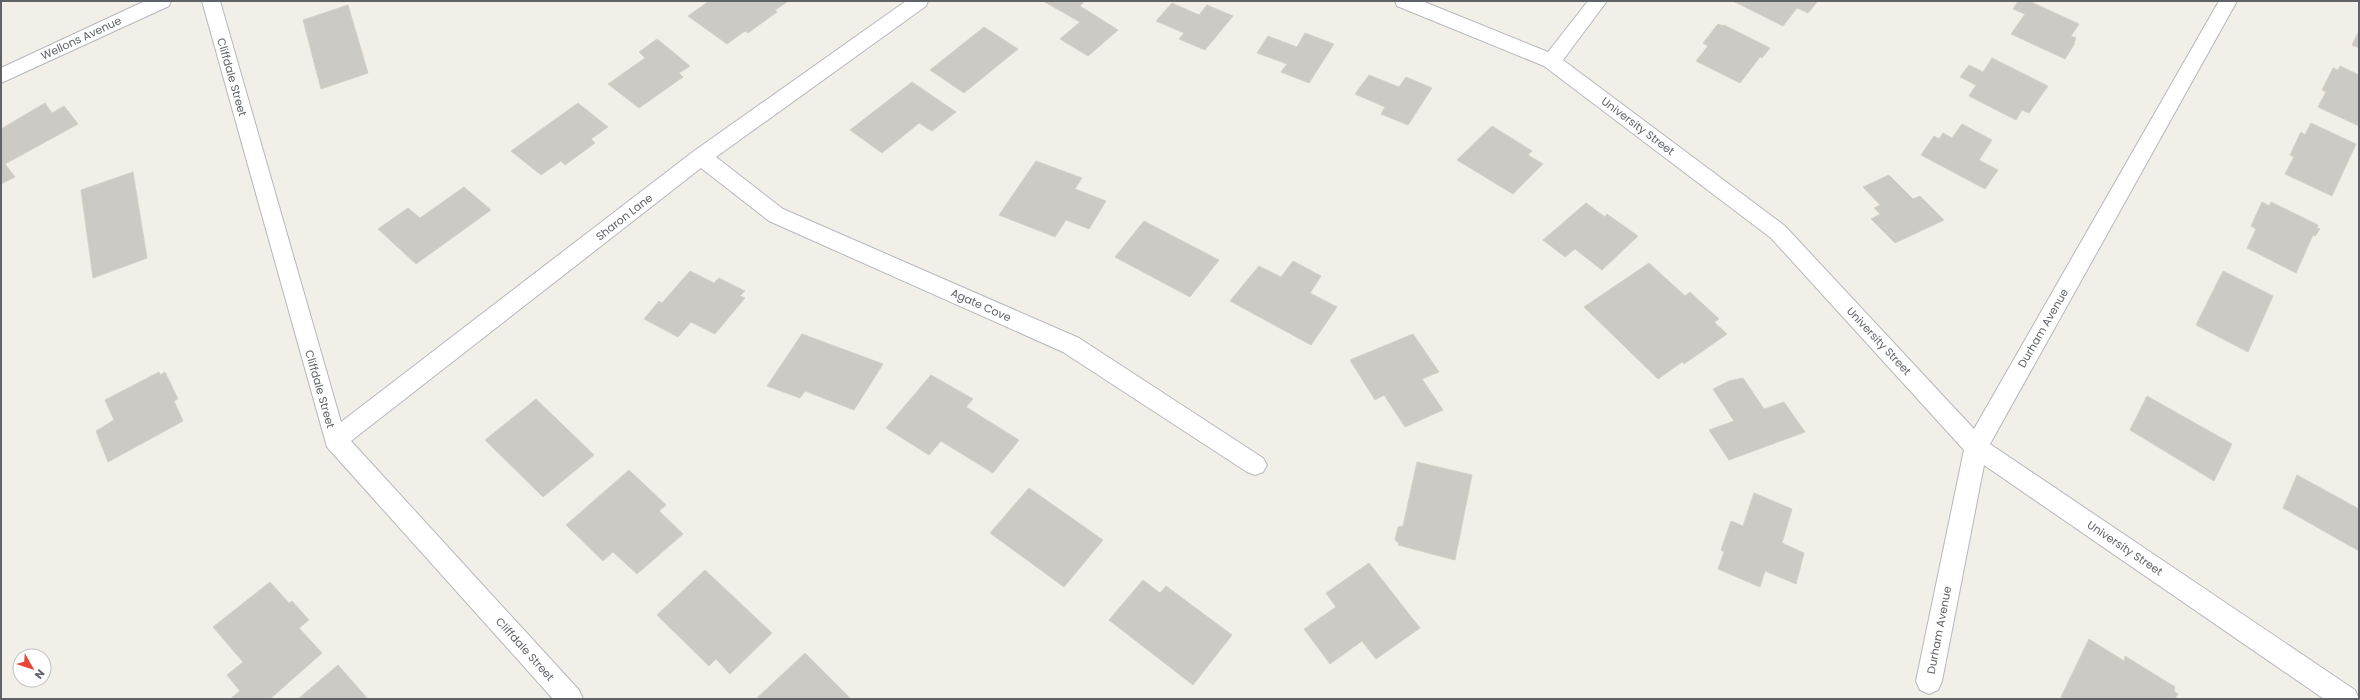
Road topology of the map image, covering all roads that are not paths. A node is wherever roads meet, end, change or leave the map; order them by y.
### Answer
1 (162, 1) edge
2 (210, 1) edge
3 (919, 1) edge
4 (1404, 1) edge
5 (1598, 1) edge
6 (2228, 1) edge
7 (1551, 61) junction
8 (1, 76) edge
9 (701, 157) junction
10 (335, 440) junction
11 (1976, 447) junction
12 (1255, 465) dead end
13 (1929, 681) dead end
14 (570, 699) edge
15 (2346, 699) edge

1 - 8 street, Wellons Avenue
2 - 10 street, Cliffdale Street
3 - 9 street, Sharon Lane
4 - 7 street, University Street
5 - 7 street
6 - 11 street, Durham Avenue
7 - 11 street, University Street
9 - 10 street, Sharon Lane
9 - 12 street, Agate Cove
10 - 14 street, Cliffdale Street
11 - 13 street, Durham Avenue
11 - 15 street, University Street

